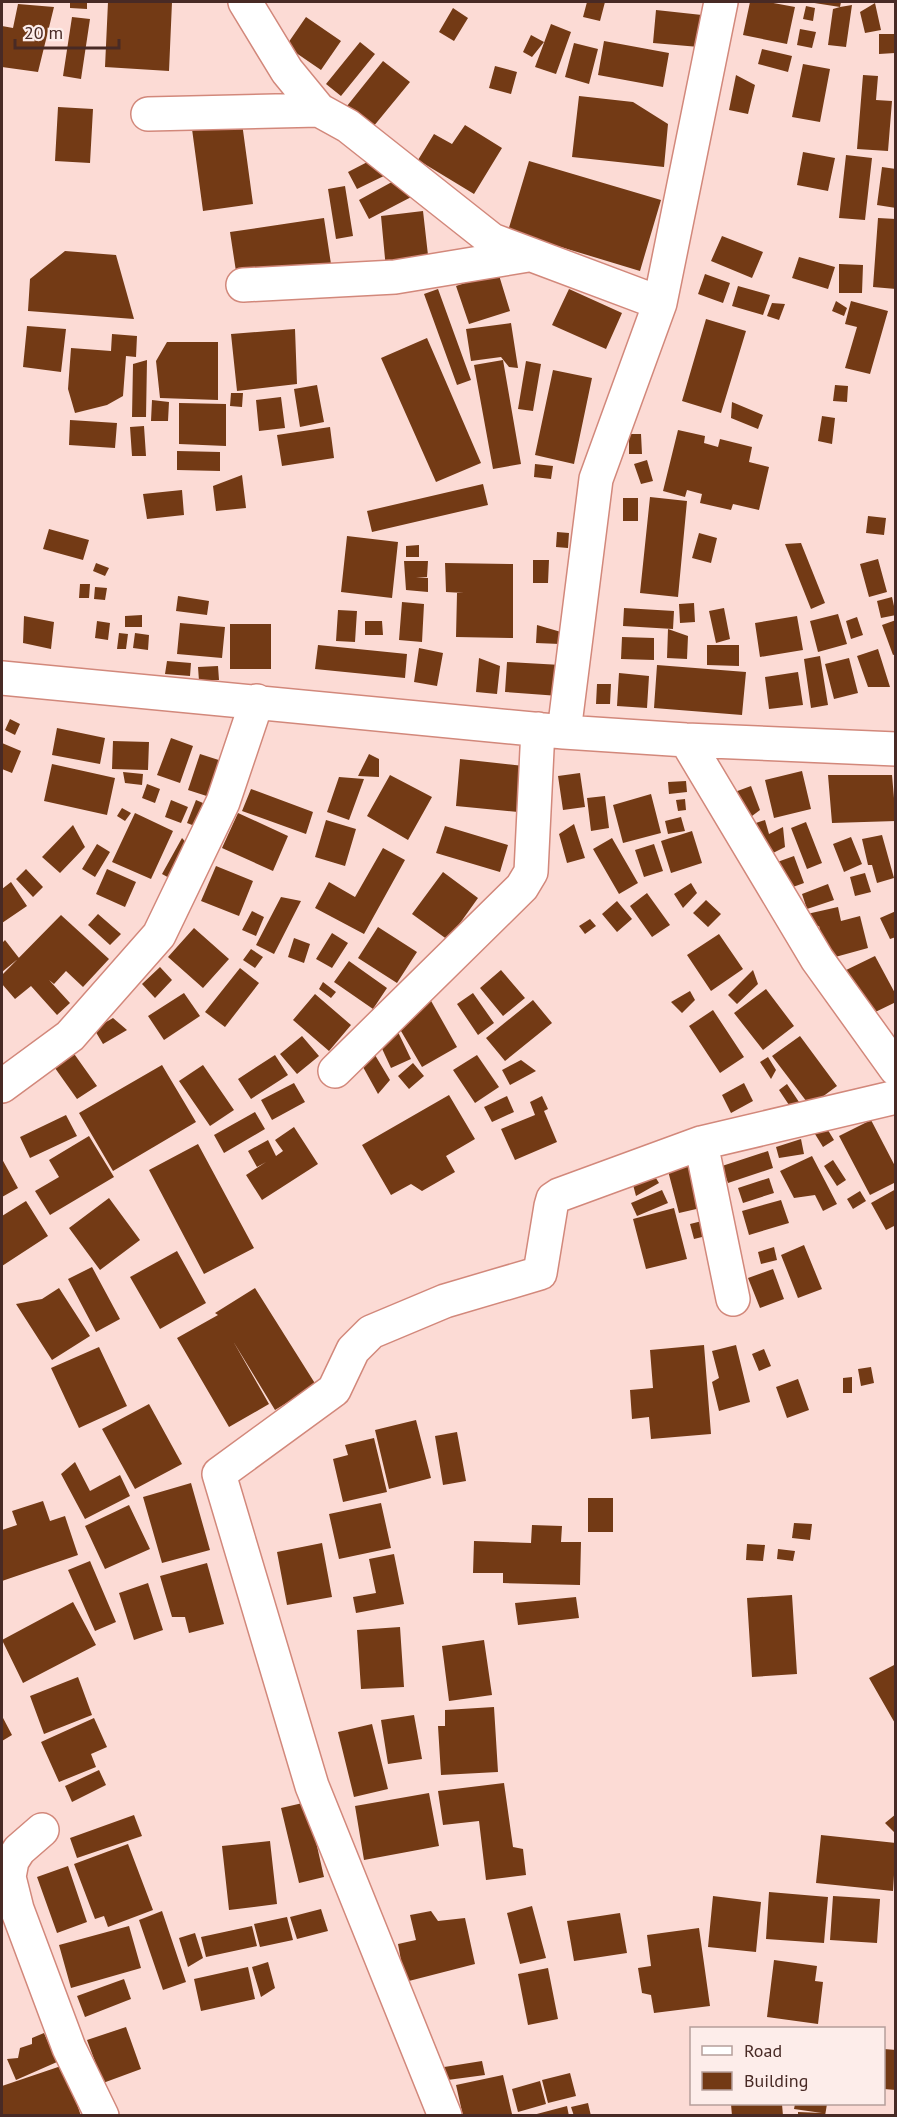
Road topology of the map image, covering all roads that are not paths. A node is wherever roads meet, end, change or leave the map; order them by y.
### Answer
1 (245, 2) edge
2 (721, 2) edge
3 (320, 110) junction
4 (148, 114) dead end
5 (528, 255) junction
6 (243, 285) dead end
7 (660, 303) junction
8 (2, 678) edge
9 (257, 701) junction
10 (551, 731) junction
11 (686, 740) junction
12 (896, 749) edge
13 (896, 1069) edge
14 (335, 1071) dead end
15 (2, 1086) edge
16 (896, 1097) edge
17 (701, 1143) junction
18 (733, 1299) dead end
19 (42, 1830) dead end
20 (102, 2115) edge
21 (445, 2115) edge

1 - 3 street
2 - 7 street
3 - 4 street
3 - 5 street
5 - 6 street
5 - 7 street
7 - 10 street
8 - 9 street
9 - 10 street
9 - 15 street
10 - 11 street
10 - 14 street
11 - 12 street
11 - 13 street
16 - 17 street
17 - 18 street
17 - 21 street
19 - 20 street

